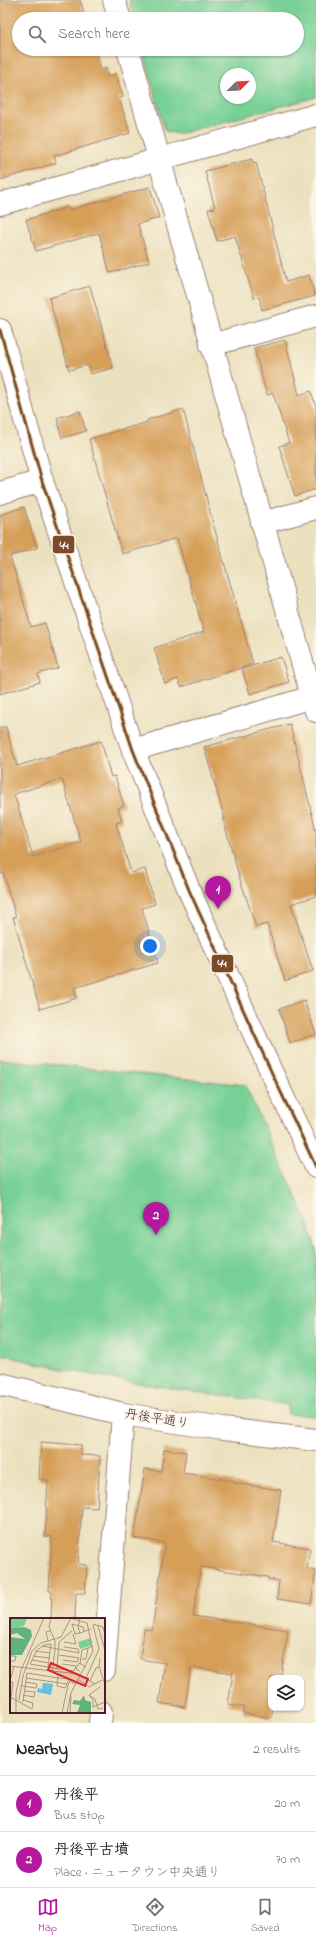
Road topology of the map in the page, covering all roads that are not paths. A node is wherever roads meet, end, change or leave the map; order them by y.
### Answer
1 (114, 0) edge
2 (118, 12) edge
3 (130, 56) edge
4 (316, 115) edge
5 (159, 160) junction
6 (0, 204) edge
7 (316, 316) edge
8 (0, 330) edge
9 (211, 345) junction
10 (42, 481) junction
11 (0, 493) edge
12 (316, 508) edge
13 (262, 523) junction
14 (314, 704) edge
15 (133, 750) junction
16 (316, 1167) edge
17 (0, 1384) edge
18 (123, 1414) junction
19 (316, 1440) edge
20 (105, 1657) edge
21 (101, 1713) edge
22 (100, 1723) edge

1 - 2 street
3 - 5 street
4 - 5 street
5 - 6 street
5 - 9 street
7 - 9 street
8 - 10 street
9 - 13 street
10 - 11 street
10 - 15 street
12 - 13 street
13 - 14 street
14 - 15 street
15 - 16 street
17 - 18 street, 丹後平通り
18 - 19 street, 丹後平通り
18 - 20 street
21 - 22 street

